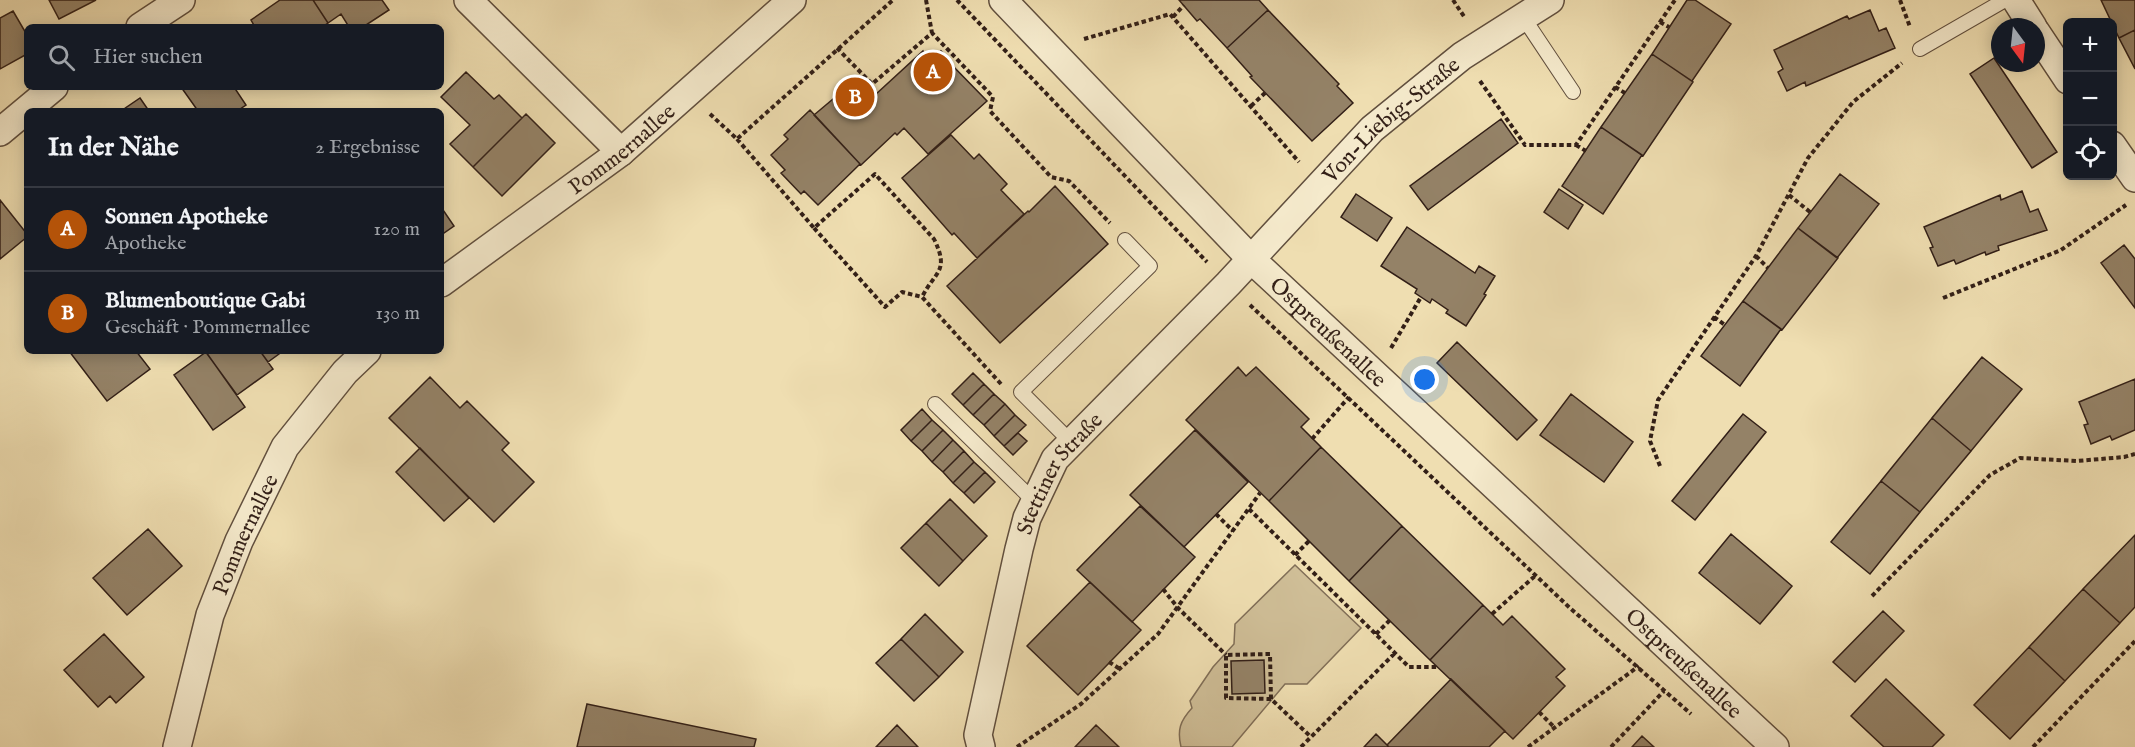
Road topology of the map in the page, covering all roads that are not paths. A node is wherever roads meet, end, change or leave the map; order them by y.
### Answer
1 (181, 0) edge
2 (468, 0) edge
3 (792, 0) edge
4 (1003, 0) edge
5 (1550, 0) edge
6 (2005, 0) edge
7 (2016, 0) edge
8 (1523, 17) junction
9 (2027, 18) edge
10 (145, 24) edge
11 (2045, 46) edge
12 (1920, 49) road end
13 (2063, 74) edge
14 (50, 90) edge
15 (1573, 92) dead end
16 (29, 108) edge
17 (24, 112) edge
18 (0, 132) edge
19 (621, 152) junction
20 (2117, 152) edge
21 (2135, 178) edge
22 (1125, 240) road end
23 (1252, 260) junction
24 (444, 281) edge
25 (364, 354) edge
26 (935, 404) dead end
27 (1071, 442) junction
28 (1034, 501) junction
29 (177, 747) edge
30 (981, 747) edge
31 (1775, 747) edge

1 - 10 street
2 - 19 street
3 - 19 street, Pommernallee
4 - 23 street, Ostpreußenallee
5 - 8 street, Von-Liebig-Straße
6 - 12 lane
7 - 9 street
8 - 15 lane
8 - 23 street, Von-Liebig-Straße
11 - 13 street
14 - 16 street
17 - 18 street
19 - 24 street, Pommernallee
20 - 21 street
22 - 27 lane
23 - 27 street, Stettiner Straße
23 - 31 street, Ostpreußenallee
25 - 29 street, Pommernallee
26 - 28 lane
27 - 28 street, Stettiner Straße
28 - 30 street, Stettiner Straße

